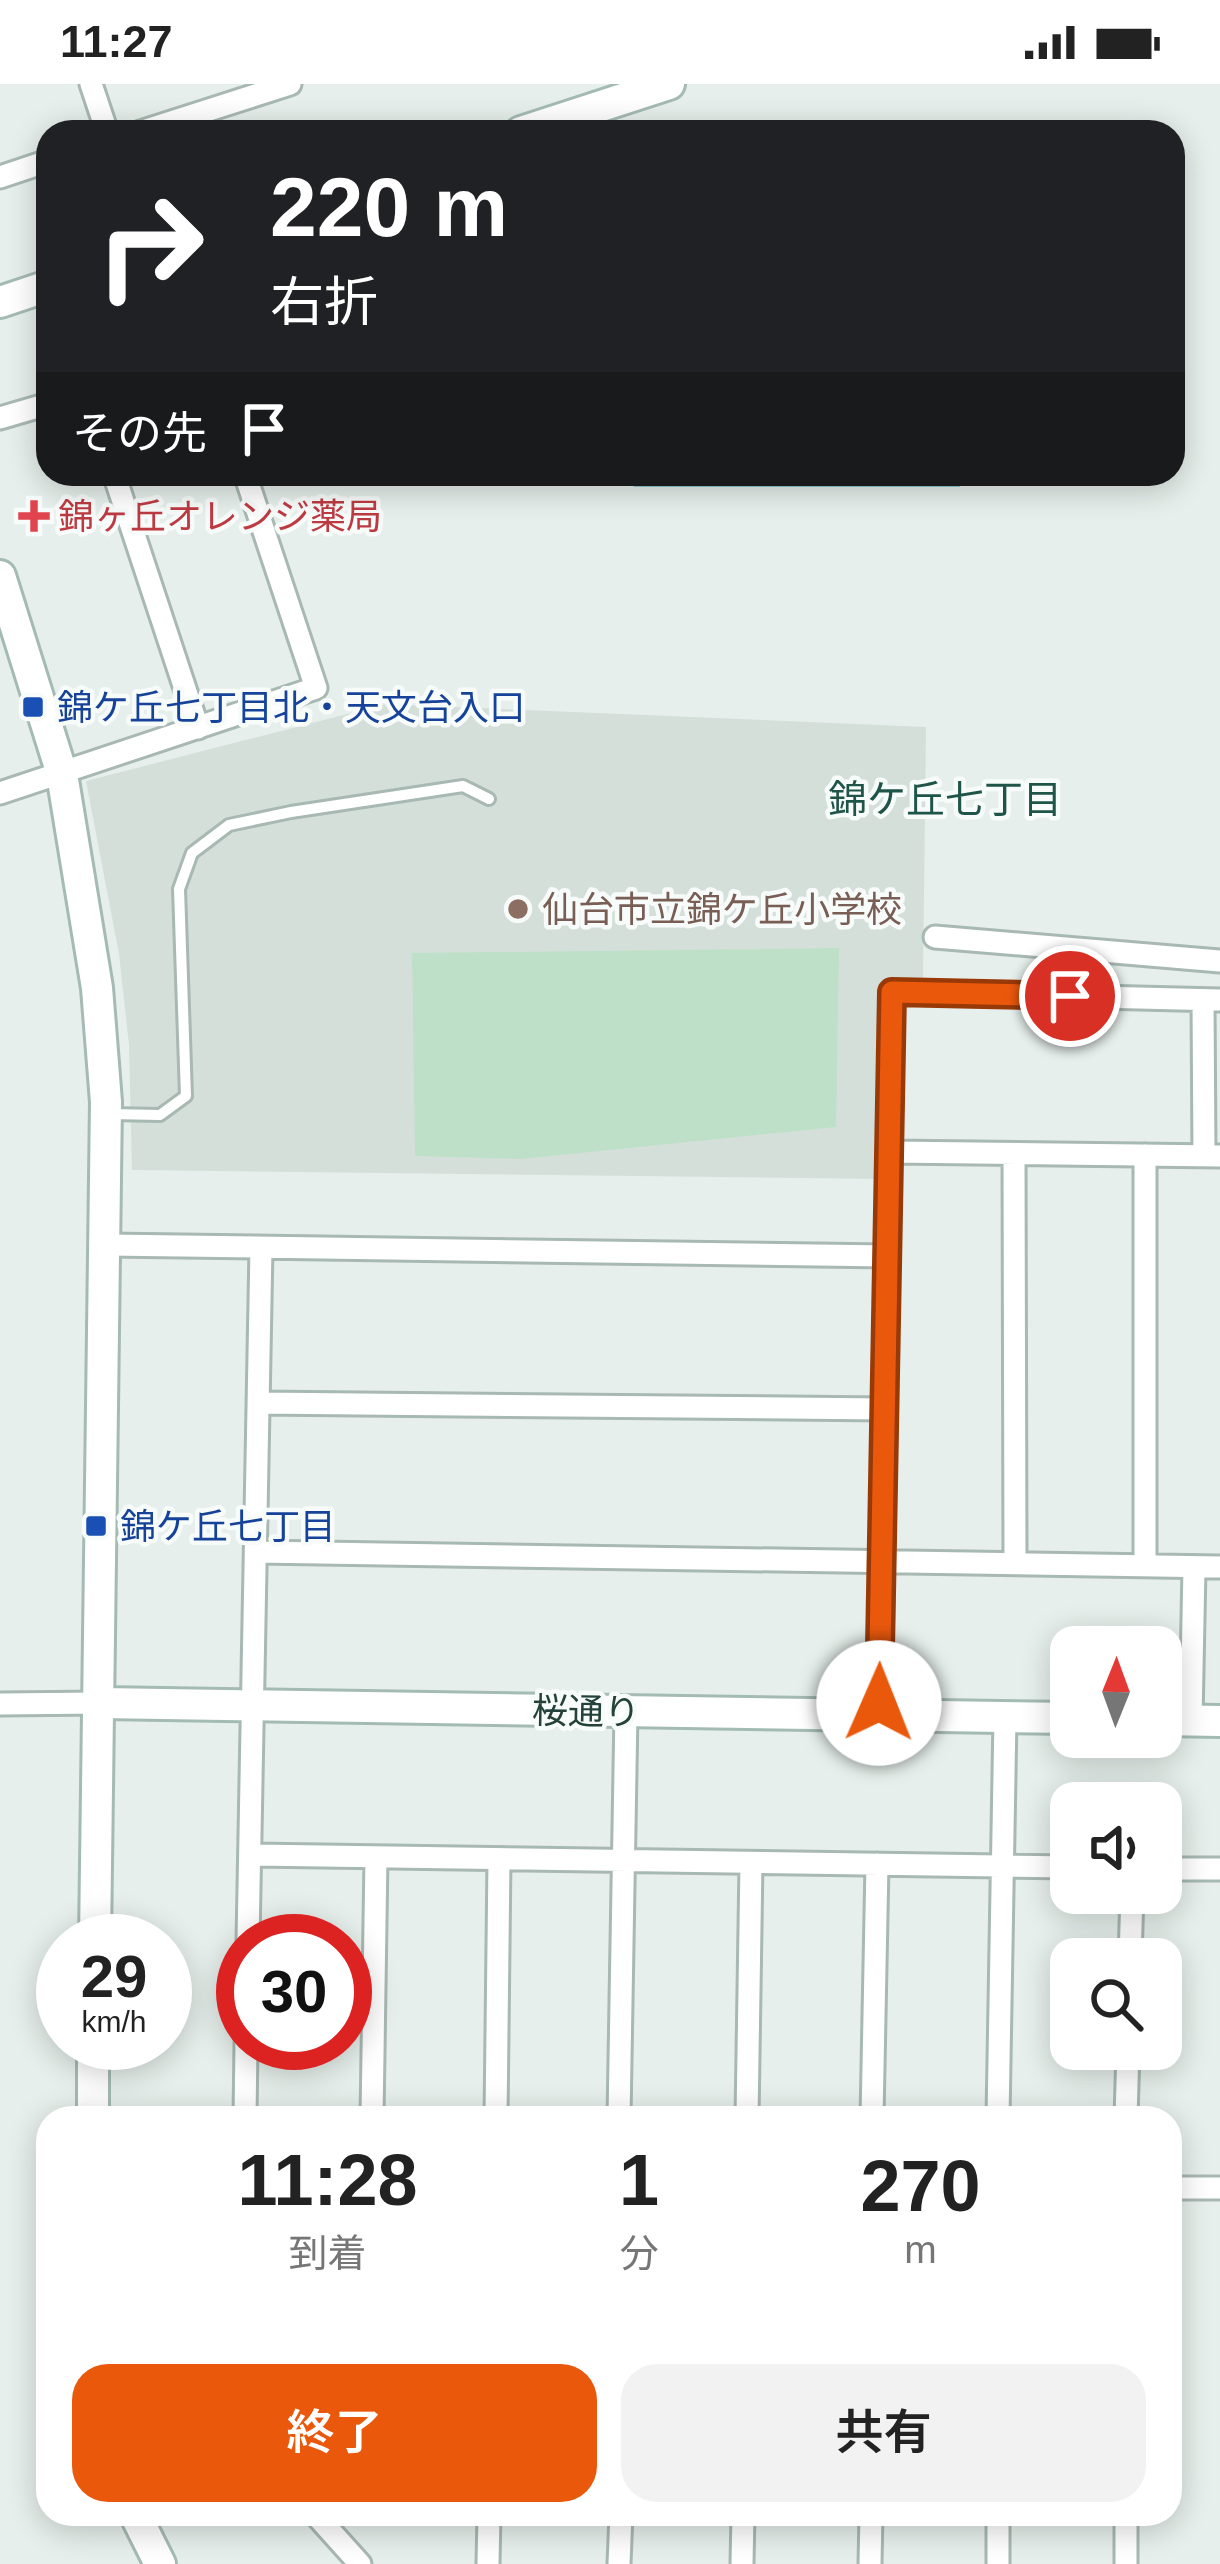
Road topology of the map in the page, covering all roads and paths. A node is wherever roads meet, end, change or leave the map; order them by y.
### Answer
1 (91, 84) edge
2 (290, 84) edge
3 (669, 84) edge
4 (238, 93) edge
5 (103, 120) edge
6 (170, 120) edge
7 (558, 120) edge
8 (36, 165) edge
9 (0, 177) edge
10 (36, 290) edge
11 (0, 302) edge
12 (36, 408) edge
13 (0, 418) edge
14 (118, 486) edge
15 (248, 486) edge
16 (0, 576) edge
17 (198, 728) junction
18 (62, 774) junction
19 (0, 793) edge
20 (489, 799) dead end
21 (935, 937) dead end
22 (1220, 962) edge
23 (1212, 1000) edge
24 (106, 1114) junction
25 (891, 1152) junction
26 (1014, 1154) junction
27 (1145, 1155) junction
28 (1212, 1156) edge
29 (107, 1245) junction
30 (261, 1248) junction
31 (888, 1256) junction
32 (259, 1403) junction
33 (885, 1408) junction
34 (256, 1552) junction
35 (882, 1560) junction
36 (1015, 1562) junction
37 (1145, 1563) junction
38 (1194, 1567) junction
39 (1220, 1567) edge
40 (101, 1703) junction
41 (0, 1704) edge
42 (251, 1705) junction
43 (626, 1712) junction
44 (880, 1715) junction
45 (1004, 1717) junction
46 (1050, 1718) edge
47 (1191, 1720) edge
48 (250, 1855) junction
49 (376, 1857) junction
50 (500, 1858) junction
51 (626, 1860) junction
52 (751, 1863) junction
53 (877, 1864) junction
54 (1003, 1866) junction
55 (1050, 1867) edge
56 (1182, 1868) edge
57 (1220, 1869) edge
58 (96, 1914) edge
59 (249, 1914) edge
60 (93, 2070) edge
61 (246, 2070) edge
62 (1127, 2070) edge
63 (93, 2106) edge
64 (245, 2106) edge
65 (372, 2106) edge
66 (496, 2106) edge
67 (620, 2106) edge
68 (747, 2106) edge
69 (872, 2106) edge
70 (998, 2106) edge
71 (1126, 2106) edge
72 (1182, 2188) edge
73 (1220, 2188) edge
74 (141, 2526) edge
75 (326, 2526) edge
76 (489, 2526) edge
77 (621, 2526) edge
78 (743, 2526) edge
79 (871, 2526) edge
80 (998, 2526) edge
81 (1126, 2526) edge
82 (160, 2564) edge
83 (360, 2564) edge
84 (488, 2564) edge
85 (620, 2564) edge
86 (742, 2564) edge
87 (870, 2564) edge
88 (998, 2564) edge
89 (1126, 2564) edge

1 - 5 street
2 - 4 street
3 - 7 street
4 - 6 street
8 - 9 street
10 - 11 street
12 - 13 street
14 - 17 street
15 - 17 street
16 - 18 street
17 - 18 street
18 - 19 street
18 - 24 street
20 - 24 lane
21 - 22 street
23 - 25 street
23 - 28 street
24 - 29 street
25 - 26 street
25 - 31 street
26 - 27 street
26 - 36 street
27 - 28 street
27 - 37 street
29 - 30 street
29 - 40 street
30 - 31 street
30 - 32 street
31 - 33 street
32 - 33 street
32 - 34 street
33 - 35 street
34 - 35 street
34 - 42 street
35 - 36 street
35 - 44 street
36 - 37 street
37 - 38 street
38 - 39 street
38 - 47 street
40 - 41 street
40 - 42 street, 桜通り
40 - 58 street
42 - 43 street, 桜通り
42 - 48 street
43 - 44 street, 桜通り
43 - 51 street
44 - 45 street, 桜通り
45 - 46 street, 桜通り
45 - 54 street
48 - 49 street
48 - 59 street
49 - 50 street
49 - 65 street
50 - 51 street
50 - 66 street
51 - 52 street
51 - 67 street
52 - 53 street
52 - 68 street
53 - 54 street
53 - 69 street
54 - 55 street
54 - 70 street
56 - 57 street
60 - 63 street
61 - 64 street
62 - 71 street
72 - 73 street
74 - 82 street
75 - 83 street
76 - 84 street
77 - 85 street
78 - 86 street
79 - 87 street
80 - 88 street
81 - 89 street

